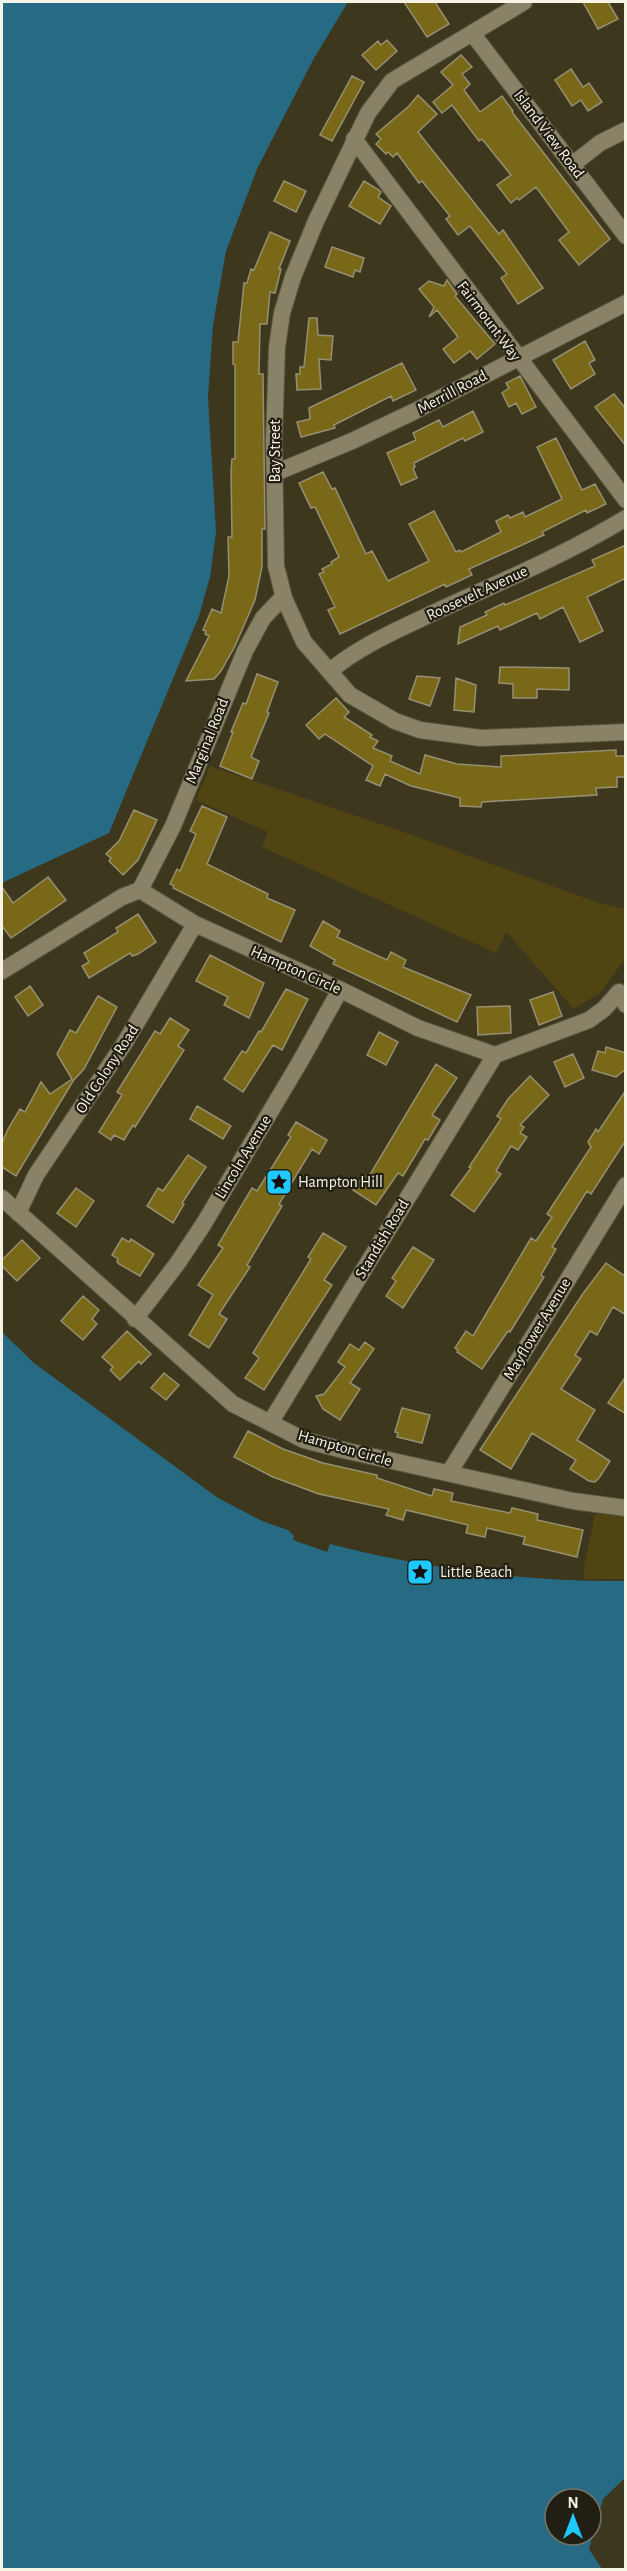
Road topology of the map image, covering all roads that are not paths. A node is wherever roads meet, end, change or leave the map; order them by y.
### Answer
1 (524, 2) edge
2 (472, 33) junction
3 (626, 130) edge
4 (354, 140) junction
5 (572, 165) junction
6 (626, 236) edge
7 (626, 303) edge
8 (517, 359) junction
9 (275, 473) junction
10 (626, 500) edge
11 (626, 518) edge
12 (283, 597) junction
13 (330, 671) junction
14 (626, 732) edge
15 (140, 890) junction
16 (195, 924) junction
17 (2, 971) edge
18 (339, 990) junction
19 (623, 994) edge
20 (495, 1055) junction
21 (626, 1185) edge
22 (2, 1198) edge
23 (18, 1213) junction
24 (135, 1319) junction
25 (270, 1423) junction
26 (449, 1473) junction
27 (626, 1508) edge

1 - 2 street, Bay Street
2 - 4 street, Bay Street
2 - 5 street, Island View Road
3 - 5 street
4 - 8 street, Fairmount Way
4 - 9 street, Bay Street
5 - 6 street, Island View Road
7 - 8 street, Merrill Road
8 - 9 street, Merrill Road
8 - 10 street, Fairmount Way
9 - 12 street, Bay Street
11 - 13 street, Roosevelt Avenue
12 - 13 street, Bay Street
12 - 15 street, Marginal Road
13 - 14 street, Bay Street
15 - 16 street, Hampton Circle
15 - 17 street
16 - 18 street, Hampton Circle
16 - 23 street, Old Colony Road
18 - 20 street, Hampton Circle
18 - 24 street, Lincoln Avenue
19 - 20 street
20 - 25 street, Standish Road
21 - 26 street, Mayflower Avenue
22 - 23 street, Hampton Circle
23 - 24 street, Hampton Circle
24 - 25 street, Hampton Circle
25 - 26 street, Hampton Circle
26 - 27 street, Hampton Circle

